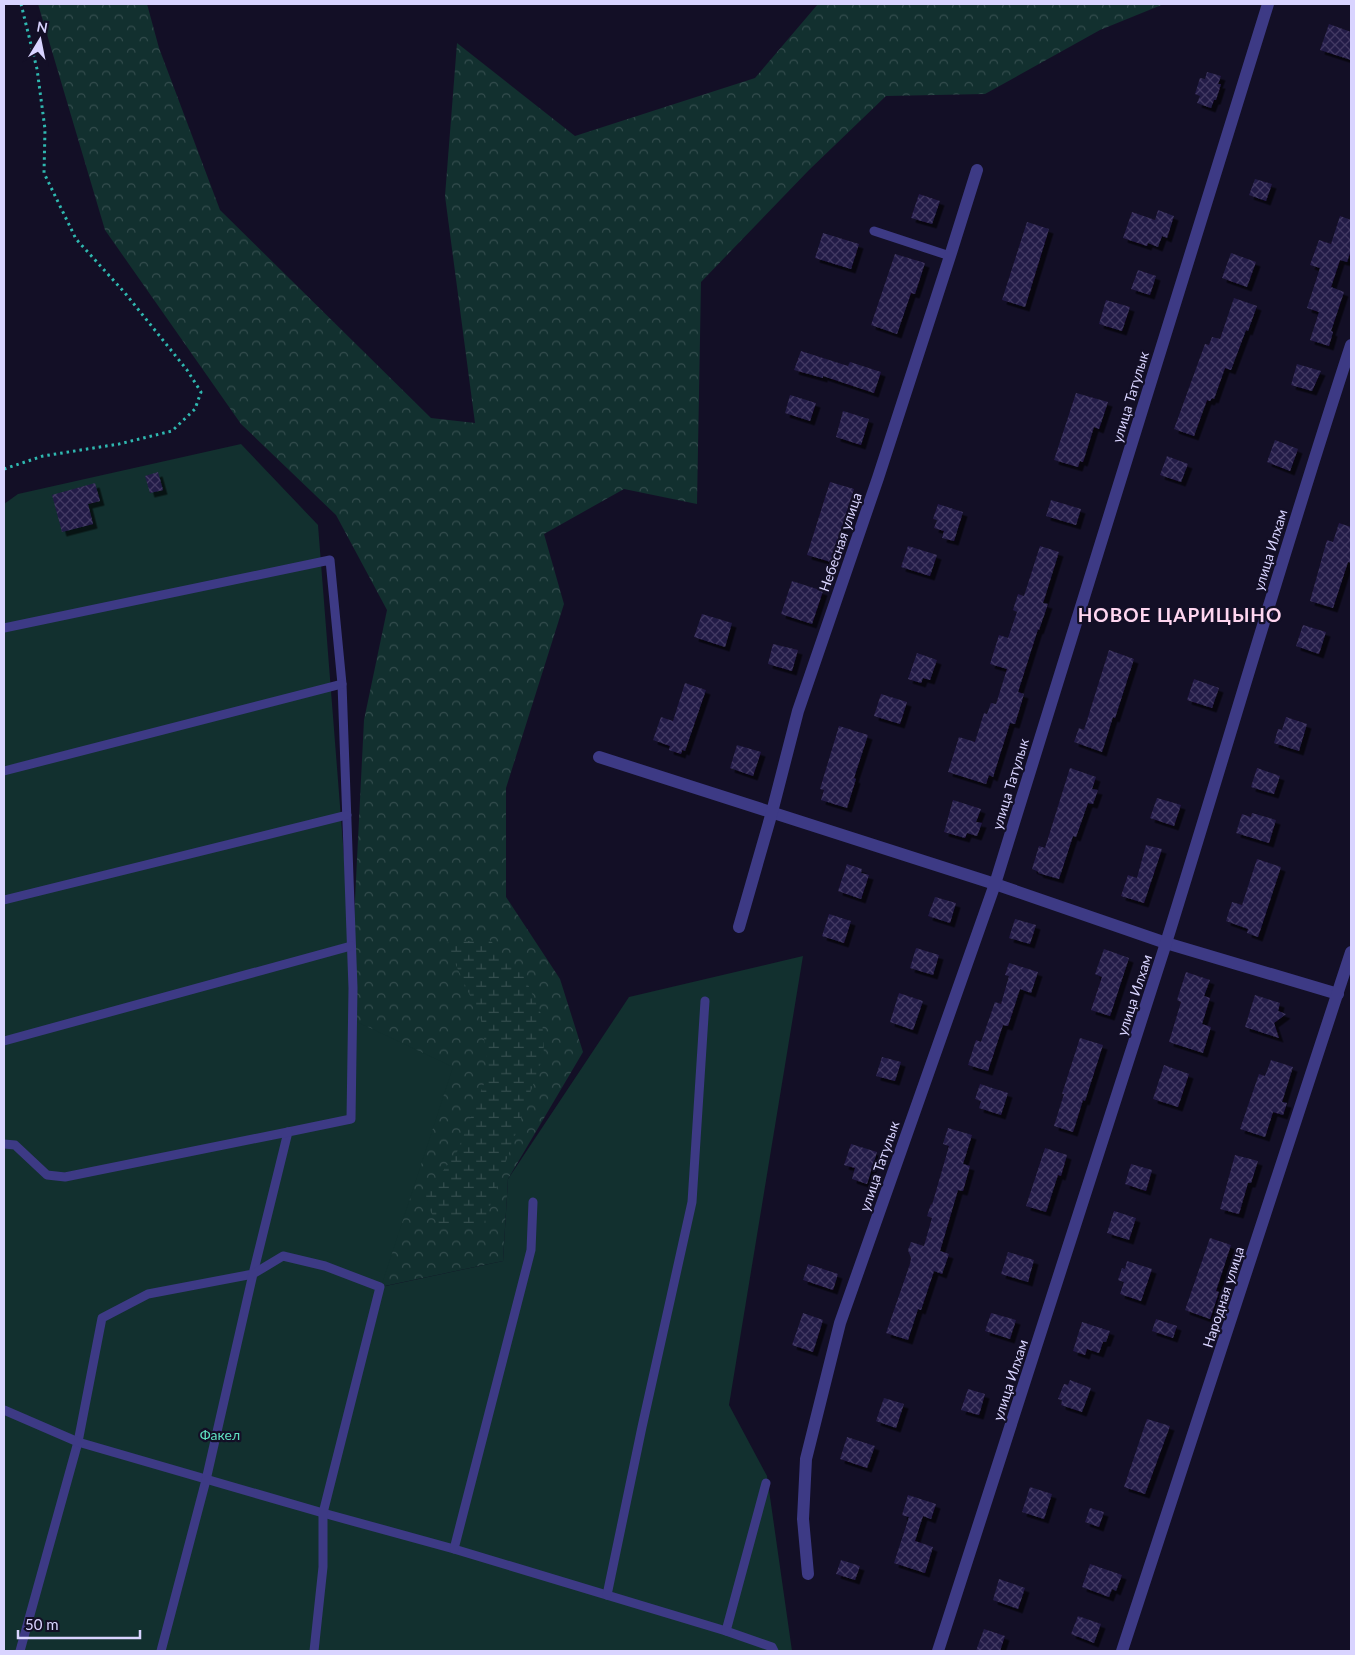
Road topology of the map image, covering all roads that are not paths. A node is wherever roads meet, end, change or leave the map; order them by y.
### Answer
1 (1268, 4) edge
2 (977, 170) dead end
3 (874, 231) dead end
4 (950, 256) junction
5 (1351, 345) edge
6 (4, 628) edge
7 (342, 684) junction
8 (599, 756) dead end
9 (4, 771) edge
10 (772, 812) junction
11 (347, 815) junction
12 (995, 884) junction
13 (4, 900) edge
14 (739, 926) dead end
15 (1166, 943) junction
16 (351, 946) junction
17 (1351, 952) edge
18 (1338, 994) junction
19 (705, 1001) dead end
20 (4, 1041) edge
21 (288, 1132) junction
22 (4, 1144) edge
23 (533, 1202) dead end
24 (253, 1274) junction
25 (4, 1410) edge
26 (78, 1442) junction
27 (206, 1480) junction
28 (766, 1483) dead end
29 (323, 1513) junction
30 (454, 1549) junction
31 (808, 1574) dead end
32 (607, 1595) junction
33 (726, 1631) junction
34 (20, 1651) edge
35 (161, 1651) edge
36 (314, 1651) edge
37 (774, 1651) edge
38 (938, 1651) edge
39 (1122, 1651) edge

1 - 12 street, улица Татулык
2 - 4 street, Небесная улица
3 - 4 lane
4 - 10 street, Небесная улица
5 - 15 street, улица Илхам
6 - 7 lane
7 - 9 lane
7 - 11 lane
8 - 10 street
10 - 12 street
10 - 14 street, Небесная улица
11 - 13 lane
11 - 16 lane
12 - 15 street
12 - 31 street, улица Татулык
15 - 18 street
15 - 38 street, улица Илхам
16 - 20 lane
16 - 21 lane
17 - 18 street, Народная улица
18 - 39 street, Народная улица
19 - 32 lane
21 - 22 lane
21 - 24 lane
23 - 30 lane
24 - 26 lane
24 - 27 lane
24 - 29 lane
25 - 26 lane
26 - 27 lane
26 - 34 lane
27 - 29 lane
27 - 35 lane
28 - 33 lane
29 - 30 lane
29 - 36 lane
30 - 32 lane
32 - 33 lane
33 - 37 lane

